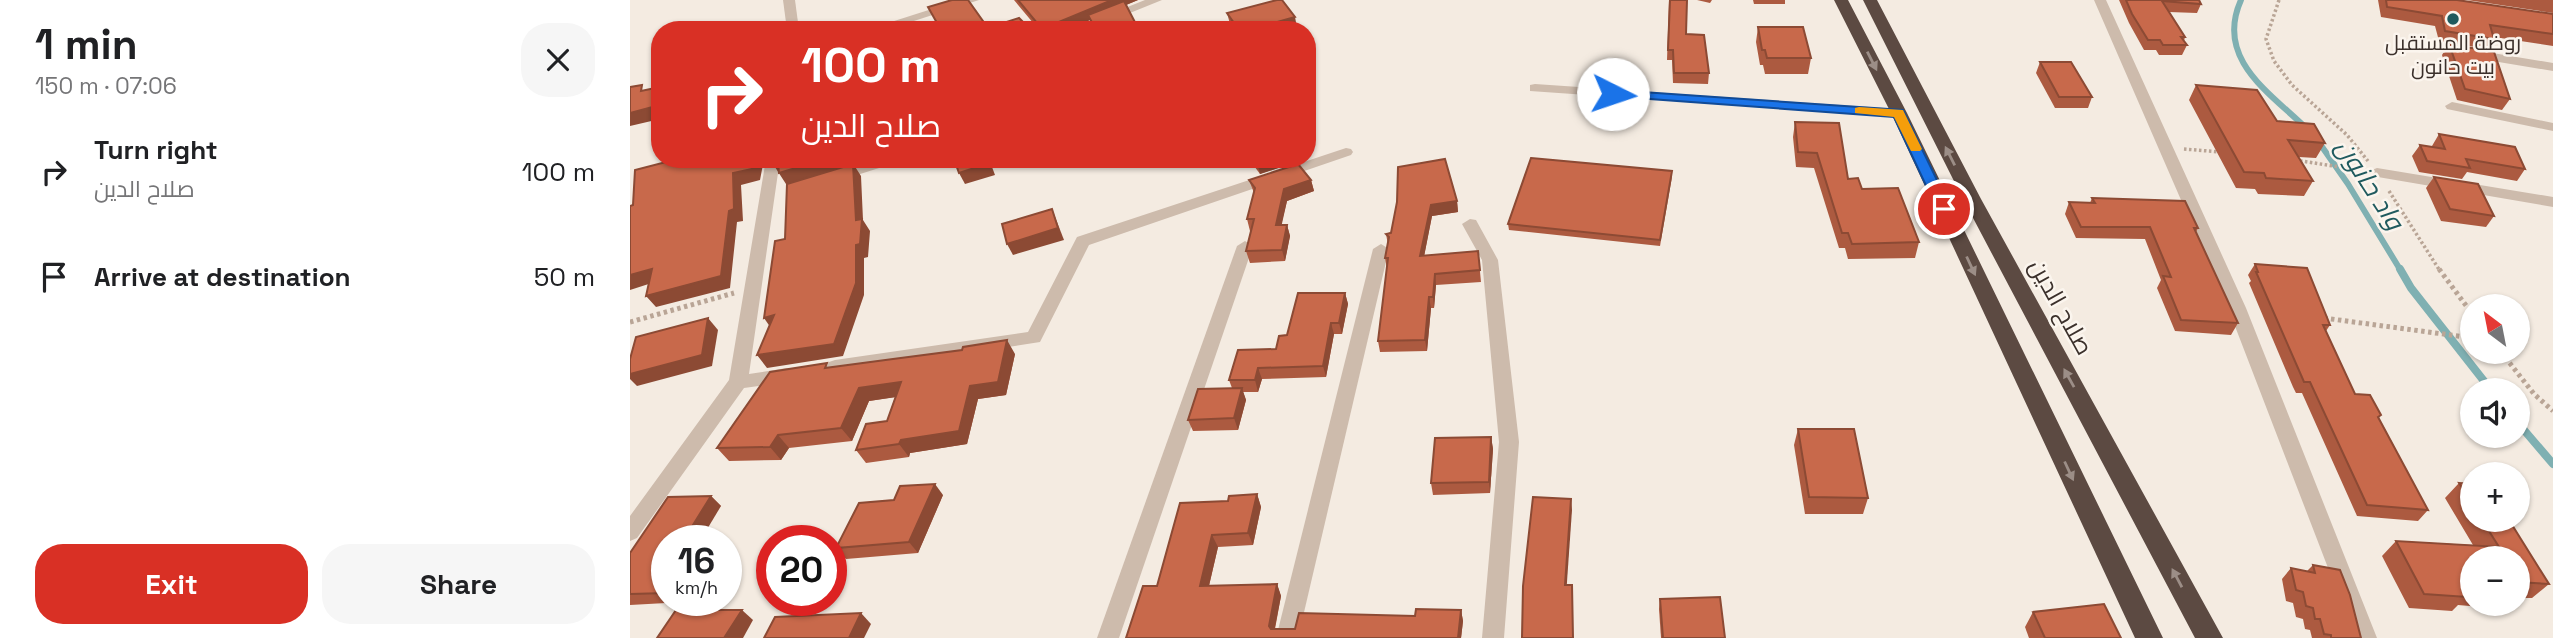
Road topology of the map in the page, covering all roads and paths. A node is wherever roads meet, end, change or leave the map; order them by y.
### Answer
1 (789, 0) edge
2 (973, 0) edge
3 (1156, 0) edge
4 (1841, 0) edge
5 (1870, 0) edge
6 (2100, 0) edge
7 (2279, 0) edge
8 (792, 21) edge
9 (902, 21) edge
10 (1100, 21) edge
11 (2432, 47) dead end
12 (2553, 67) edge
13 (1535, 88) dead end
14 (2452, 106) dead end
15 (1899, 113) junction
16 (2553, 127) edge
17 (2166, 148) junction
18 (1346, 152) dead end
19 (2222, 152) edge
20 (2289, 159) edge
21 (1316, 162) edge
22 (774, 168) edge
23 (864, 168) edge
24 (1299, 168) edge
25 (2378, 173) junction
26 (818, 182) edge
27 (2553, 202) edge
28 (1471, 224) dead end
29 (1245, 246) edge
30 (1381, 249) dead end
31 (754, 288) junction
32 (2460, 298) edge
33 (2317, 317) edge
34 (630, 322) edge
35 (2460, 336) edge
36 (2510, 364) edge
37 (738, 382) junction
38 (2553, 411) edge
39 (630, 532) edge
40 (1108, 638) edge
41 (1287, 638) edge
42 (1493, 638) edge
43 (2149, 638) edge
44 (2209, 638) edge
45 (2366, 638) edge

1 - 8 street
2 - 9 street
3 - 10 street
4 -> 15 highway
44 -> 5 highway, صلاح الدين
6 - 17 street
7 - 25 path
11 - 12 street
13 - 15 street
14 - 16 street
15 -> 43 highway
17 - 19 path
17 - 45 street
18 - 21 street
20 - 25 path
22 - 31 street
23 - 26 street
24 - 37 street
25 - 27 street
25 - 32 path
28 - 42 street
29 - 40 street
30 - 41 street
31 - 34 path
31 - 37 street
33 - 35 path
36 - 38 path
37 - 39 street

